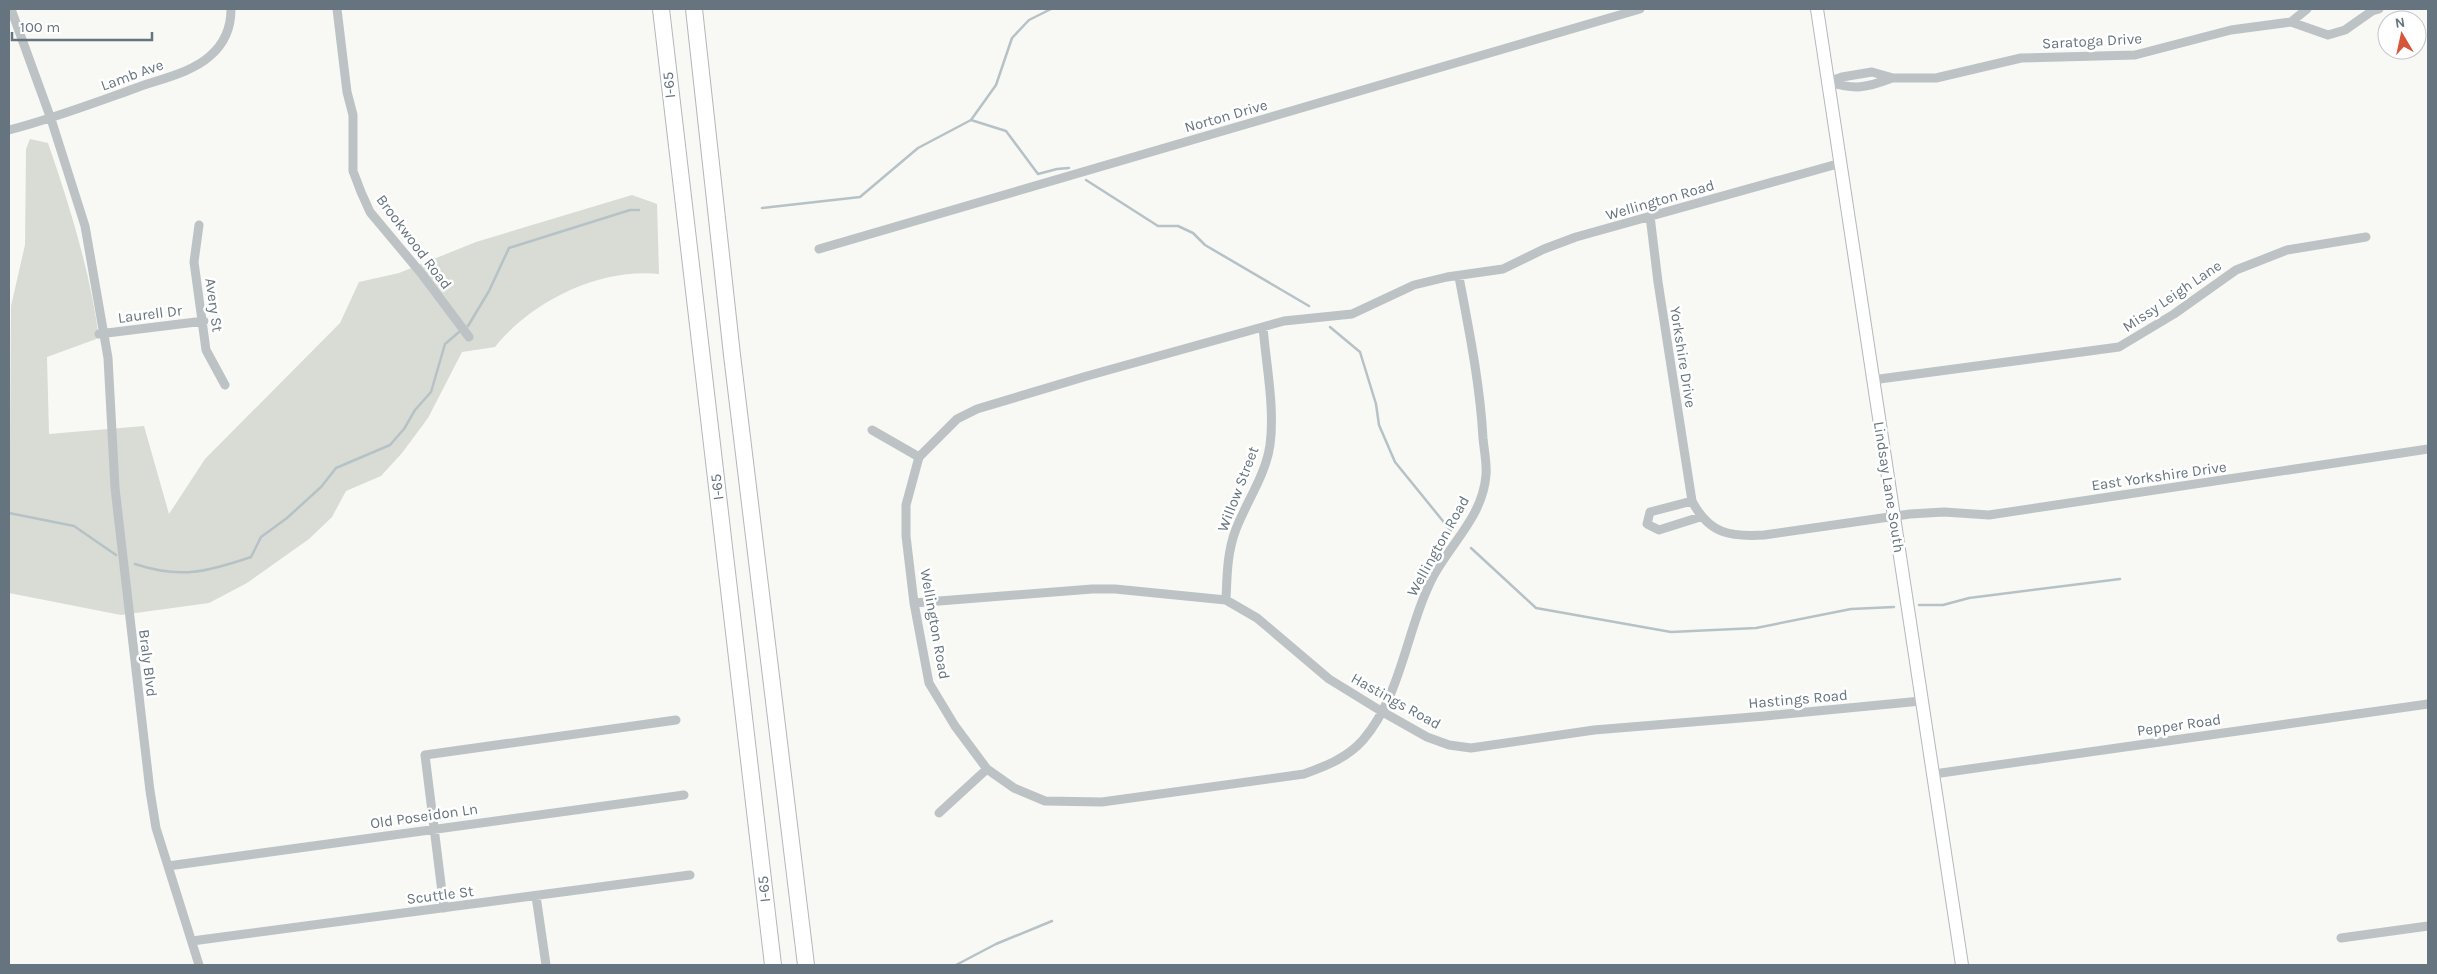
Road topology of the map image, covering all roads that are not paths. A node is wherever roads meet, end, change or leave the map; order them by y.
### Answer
1 (11, 9) edge
2 (231, 9) edge
3 (337, 9) edge
4 (661, 9) edge
5 (694, 9) edge
6 (1640, 9) edge
7 (1818, 9) edge
8 (2307, 9) edge
9 (2373, 9) edge
10 (2291, 22) junction
11 (1828, 82) junction
12 (51, 119) junction
13 (9, 130) edge
14 (1841, 163) junction
15 (1650, 216) junction
16 (199, 225) dead end
17 (2366, 237) dead end
18 (819, 249) dead end
19 (1459, 277) junction
20 (204, 321) junction
21 (1263, 327) junction
22 (101, 334) junction
23 (469, 337) dead end
24 (1872, 380) junction
25 (225, 385) dead end
26 (872, 430) dead end
27 (2428, 449) edge
28 (919, 457) junction
29 (1692, 501) junction
30 (1893, 516) junction
31 (1700, 517) junction
32 (1226, 600) junction
33 (914, 603) junction
34 (1921, 701) junction
35 (2428, 704) edge
36 (1381, 711) junction
37 (676, 720) dead end
38 (987, 770) junction
39 (1934, 774) junction
40 (684, 795) dead end
41 (938, 813) dead end
42 (434, 828) junction
43 (168, 866) junction
44 (690, 875) dead end
45 (536, 896) junction
46 (444, 908) junction
47 (2428, 926) edge
48 (2341, 938) dead end
49 (192, 941) junction
50 (200, 965) edge
51 (546, 965) edge
52 (773, 965) edge
53 (806, 965) edge
54 (1962, 965) edge

1 - 12 street
2 - 12 street, Lamb Ave
3 - 23 street, Brookwood Road
4 - 52 highway, I-65
5 - 53 highway
6 - 18 street, Norton Drive
7 - 11 street, Lindsay Lane South
8 - 10 street
9 - 10 street, Saratoga Drive
10 - 11 street, Saratoga Drive
11 - 14 street, Lindsay Lane South
12 - 13 street, Lamb Ave
12 - 22 street, Braly Blvd
14 - 15 street, Wellington Road
14 - 24 street, Lindsay Lane South
15 - 19 street, Wellington Road
15 - 29 street, Yorkshire Drive
16 - 20 street, Avery St
17 - 24 street, Missy Leigh Lane
19 - 21 street, Wellington Road
19 - 36 street, Wellington Road
20 - 22 street, Laurell Dr
20 - 25 street, Avery St
21 - 28 street, Wellington Road
21 - 32 street, Willow Street
22 - 43 street, Braly Blvd
24 - 30 street, Lindsay Lane South
26 - 28 street
27 - 30 street, East Yorkshire Drive
28 - 33 street, Wellington Road
29 - 31 street, Yorkshire Drive
29 - 31 street
30 - 31 street, Yorkshire Drive
30 - 34 street, Lindsay Lane South
32 - 33 street, Hastings Road
32 - 36 street, Hastings Road
33 - 38 street, Wellington Road
34 - 36 street, Hastings Road
34 - 39 street, Lindsay Lane South
35 - 39 street, Pepper Road
36 - 38 street, Wellington Road
37 - 42 street
38 - 41 street
39 - 54 street, Lindsay Lane South
40 - 42 street, Old Poseidon Ln
42 - 43 street, Old Poseidon Ln
42 - 46 street
43 - 49 street, Braly Blvd
44 - 45 street, Scuttle St
45 - 46 street, Scuttle St
45 - 51 street
46 - 49 street, Scuttle St
47 - 48 street
49 - 50 street, Braly Blvd

